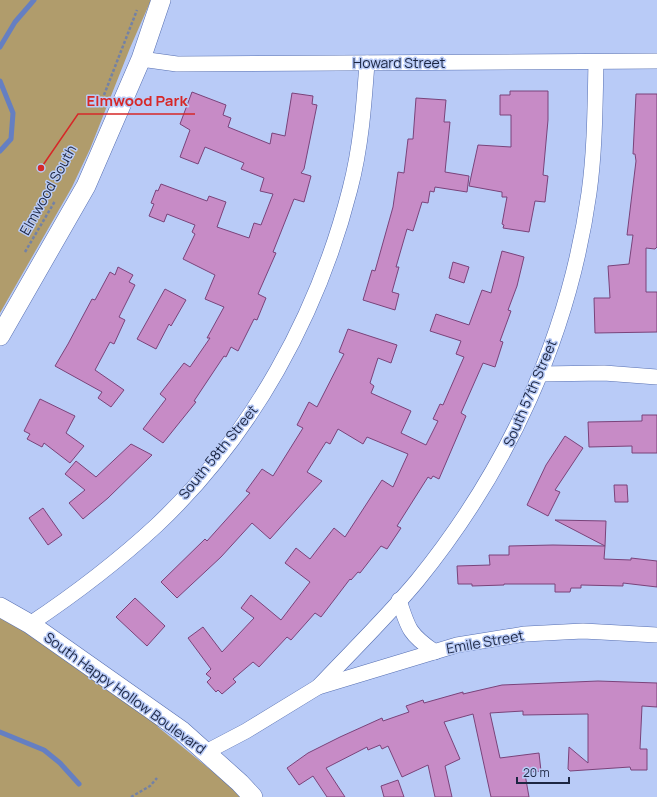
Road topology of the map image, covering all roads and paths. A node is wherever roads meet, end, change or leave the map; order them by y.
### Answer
1 (162, 0) edge
2 (138, 7) dead end
3 (140, 59) junction
4 (657, 61) edge
5 (596, 62) junction
6 (367, 63) junction
7 (102, 100) dead end
8 (57, 197) dead end
9 (22, 258) dead end
10 (0, 336) edge
11 (540, 374) junction
12 (657, 376) edge
13 (0, 593) edge
14 (399, 600) junction
15 (0, 608) edge
16 (30, 624) junction
17 (657, 635) edge
18 (435, 652) junction
19 (318, 687) junction
20 (206, 752) junction
21 (157, 778) dead end
22 (131, 797) edge
23 (253, 797) edge

1 - 3 street
2 - 7 path
3 - 6 street, Howard Street
3 - 10 street
4 - 5 street, Howard Street
5 - 6 street, Howard Street
5 - 11 street, South 57th Street
6 - 16 street, South 58th Street
8 - 9 path, Elmwood South
11 - 12 street
11 - 14 street, South 57th Street
13 - 16 street, South Happy Hollow Boulevard
14 - 18 street
14 - 19 street, South 57th Street
15 - 16 street, South Happy Hollow Boulevard
16 - 20 street, South Happy Hollow Boulevard
17 - 18 street, Emile Street
18 - 19 street, Emile Street
19 - 20 street
20 - 23 street, South Happy Hollow Boulevard
21 - 22 path

